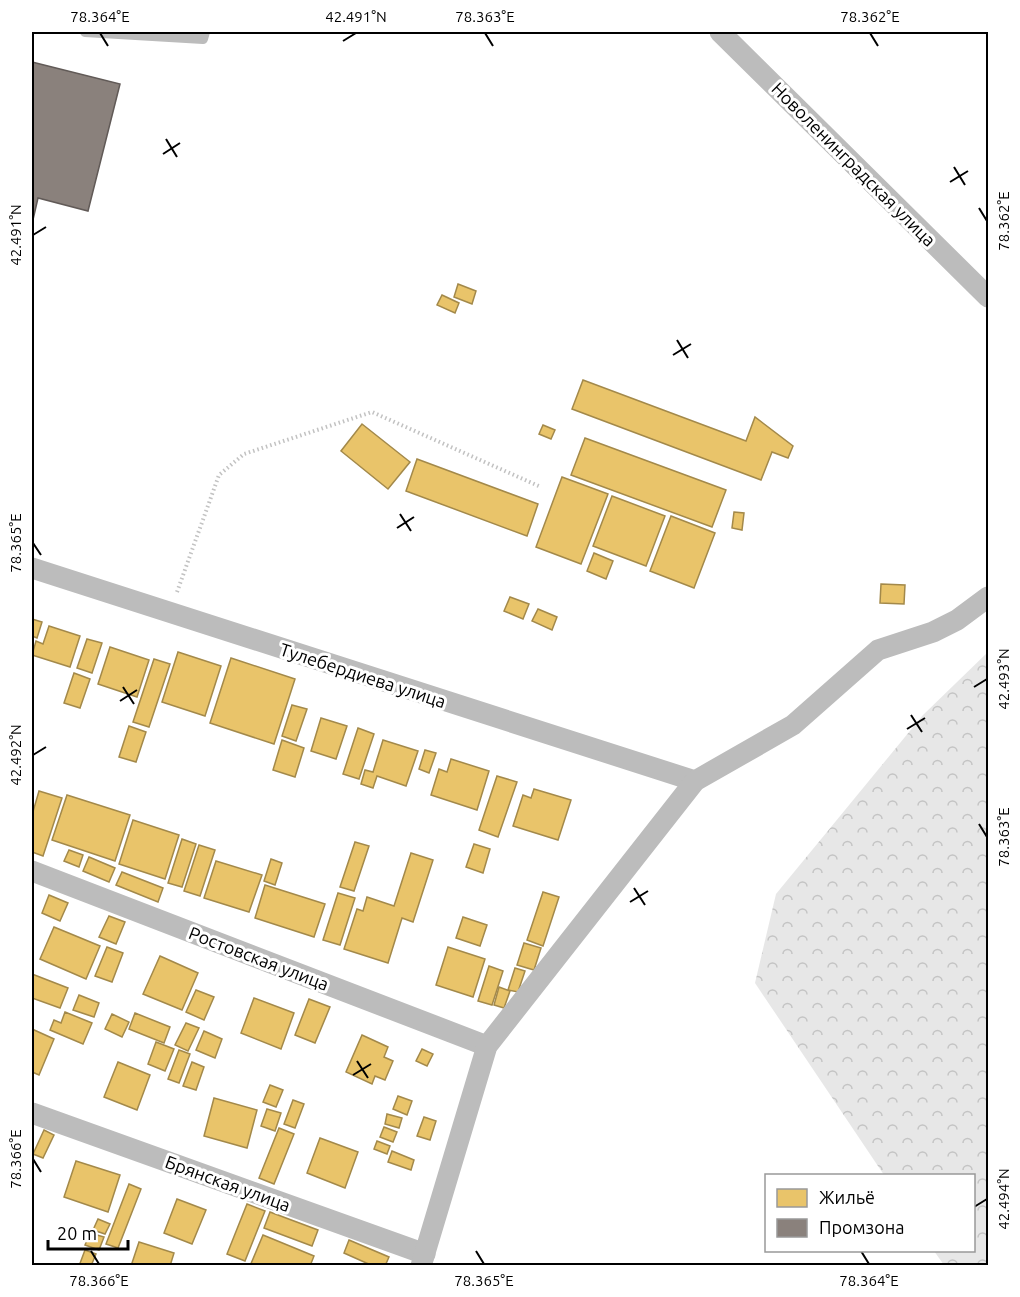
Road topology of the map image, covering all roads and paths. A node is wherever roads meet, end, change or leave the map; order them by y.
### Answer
1 (85, 32) edge
2 (205, 32) edge
3 (720, 32) edge
4 (988, 297) edge
5 (541, 487) dead end
6 (32, 568) edge
7 (988, 597) edge
8 (168, 612) junction
9 (695, 782) junction
10 (32, 871) edge
11 (487, 1046) junction
12 (32, 1113) edge
13 (423, 1260) edge

1 - 2 lane
3 - 4 street, Новоленинградская улица
5 - 8 path
6 - 8 street, Тулебердиева улица
7 - 9 street
8 - 9 street, Тулебердиева улица
9 - 11 street
10 - 11 street, Ростовская улица
11 - 13 street
12 - 13 street, Брянская улица

